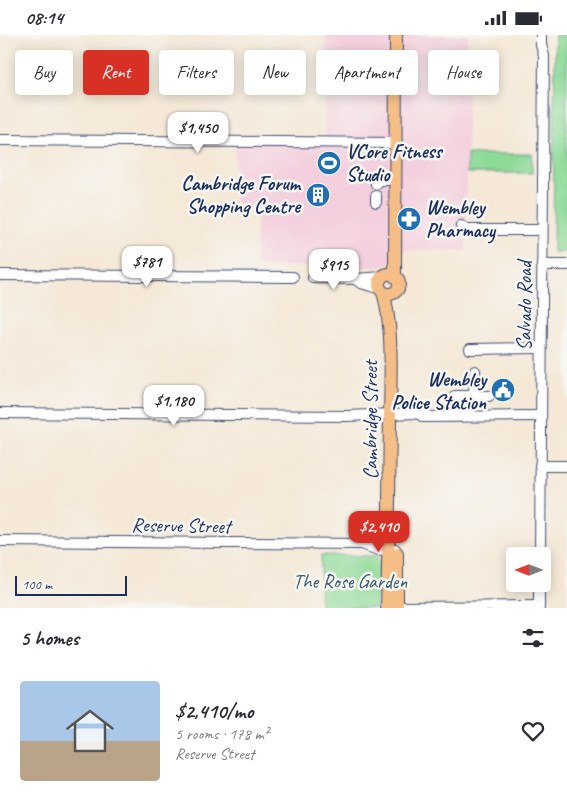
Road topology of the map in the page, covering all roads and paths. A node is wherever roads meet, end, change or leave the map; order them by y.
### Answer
1 (388, 35) edge
2 (396, 35) edge
3 (540, 35) edge
4 (548, 35) edge
5 (544, 56) junction
6 (0, 140) edge
7 (392, 143) junction
8 (461, 226) dead end
9 (542, 230) junction
10 (542, 265) junction
11 (567, 265) edge
12 (0, 275) edge
13 (293, 277) dead end
14 (313, 278) dead end
15 (386, 284) junction
16 (541, 348) junction
17 (470, 349) dead end
18 (475, 371) dead end
19 (474, 396) junction
20 (489, 396) dead end
21 (0, 413) edge
22 (394, 416) junction
23 (453, 416) junction
24 (470, 416) junction
25 (541, 416) junction
26 (540, 466) junction
27 (567, 466) edge
28 (0, 541) edge
29 (540, 547) edge
30 (391, 549) junction
31 (539, 593) edge
32 (539, 607) edge
33 (381, 608) edge
34 (387, 608) edge
35 (398, 608) edge

1 - 7 main road, Cambridge Street
2 - 7 main road, Cambridge Street
3 - 5 street, Salvado Road
4 - 5 street, Salvado Road
5 - 9 street, Salvado Road
6 - 7 street
7 - 15 main road, Cambridge Street
7 - 15 main road, Cambridge Street
8 - 9 street
9 - 10 street, Salvado Road
10 - 11 street
10 - 16 street, Salvado Road
12 - 13 street
14 - 15 street
15 - 22 main road, Cambridge Street
16 - 17 street
16 - 25 street, Salvado Road
18 - 19 street
19 - 20 street
19 - 23 street
19 - 24 street
21 - 22 street
22 - 23 street
22 - 30 main road, Cambridge Street
23 - 24 street
24 - 25 street
25 - 26 street, Salvado Road
26 - 27 street
26 - 29 street, Salvado Road
28 - 30 street, Reserve Street
30 - 33 main road
30 - 34 main road, Cambridge Street
30 - 35 main road, Cambridge Street
31 - 32 street
32 - 35 street

